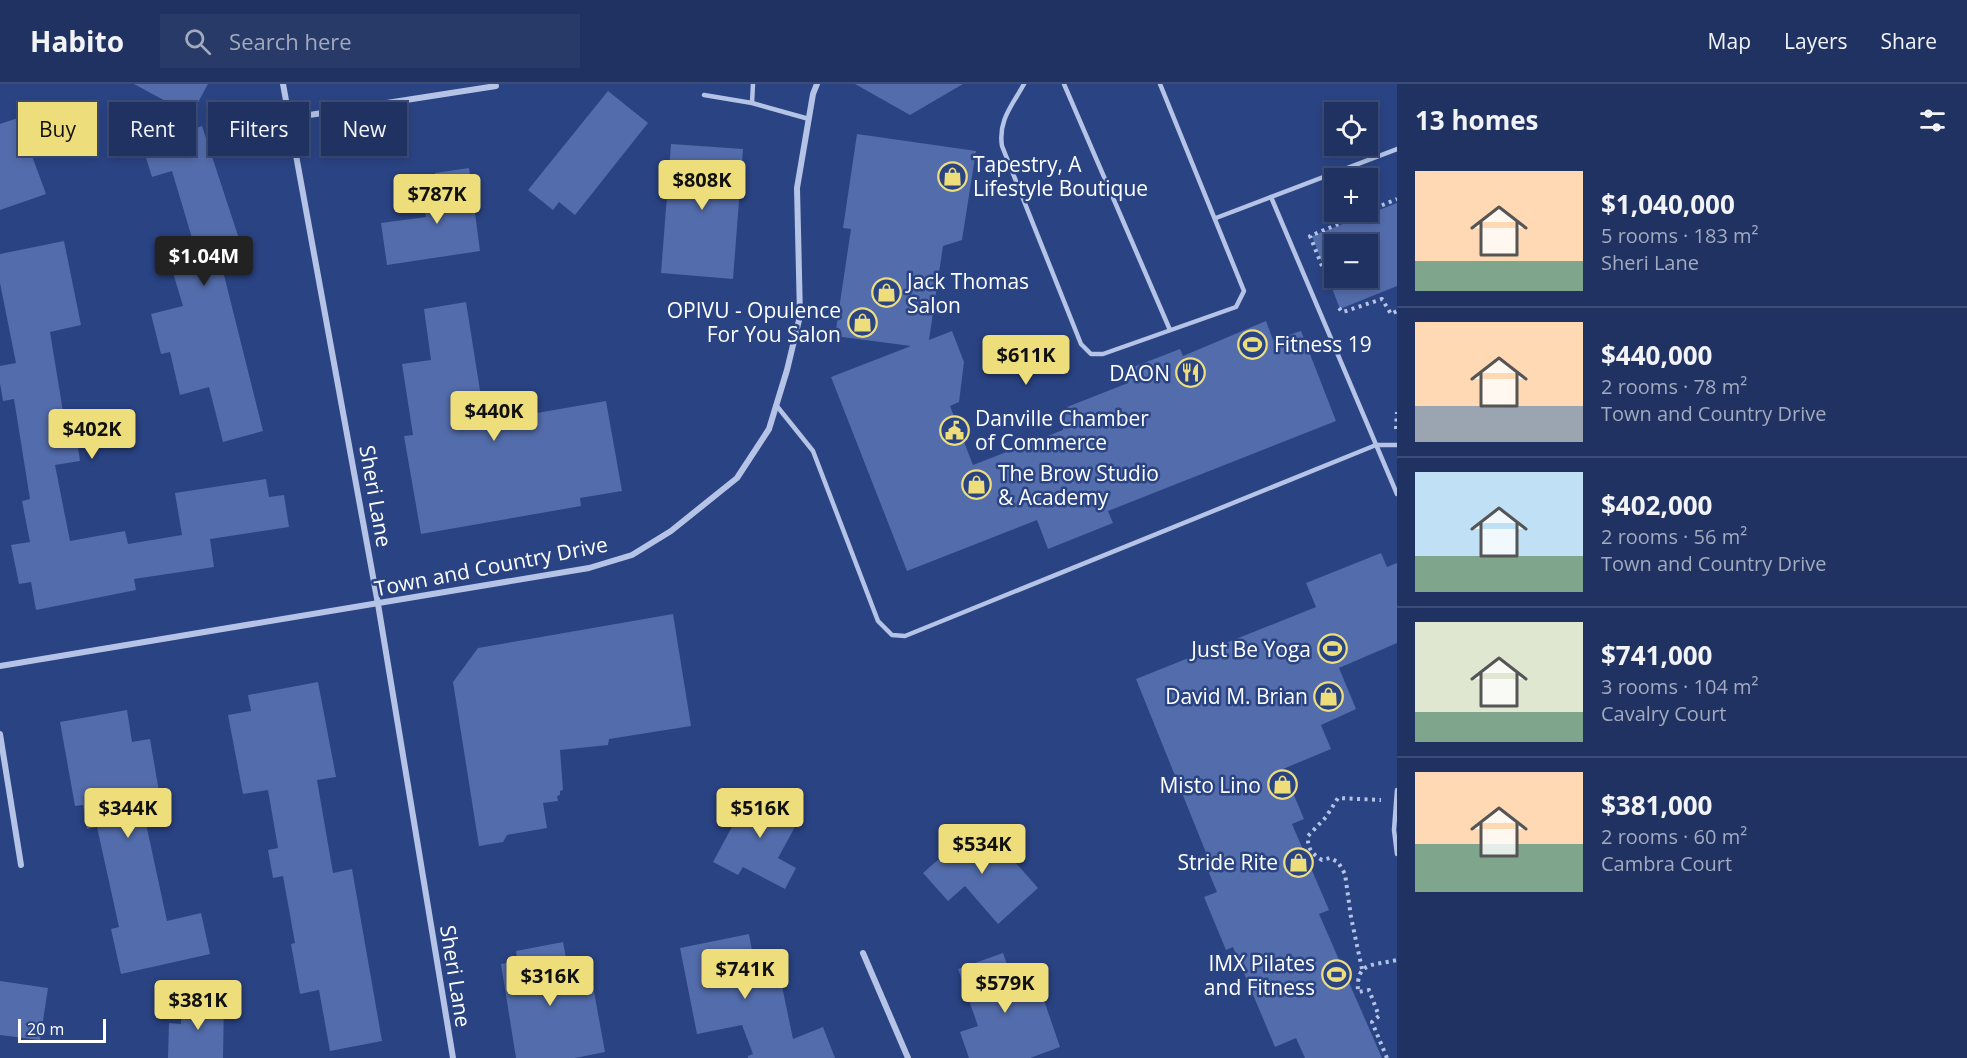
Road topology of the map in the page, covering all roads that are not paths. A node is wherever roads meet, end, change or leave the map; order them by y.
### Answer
1 (283, 84) edge
2 (753, 84) edge
3 (817, 84) edge
4 (1024, 84) edge
5 (1064, 84) edge
6 (1160, 84) edge
7 (496, 86) dead end
8 (704, 95) dead end
9 (287, 102) edge
10 (752, 103) junction
11 (309, 115) edge
12 (809, 119) junction
13 (1397, 149) edge
14 (297, 156) edge
15 (1272, 197) junction
16 (1216, 218) junction
17 (1170, 330) junction
18 (776, 405) junction
19 (1376, 445) junction
20 (1397, 445) edge
21 (1397, 494) edge
22 (378, 604) junction
23 (0, 666) edge
24 (0, 734) edge
25 (1397, 790) edge
26 (1396, 800) edge
27 (1397, 854) edge
28 (21, 865) dead end
29 (863, 953) dead end
30 (453, 1058) edge
31 (908, 1058) edge

1 - 9 street, Sheri Lane
2 - 10 lane
3 - 12 street, Town and Country Drive
4 - 17 lane
5 - 17 lane
6 - 16 lane
7 - 11 street
8 - 10 lane
10 - 12 lane
12 - 18 street, Town and Country Drive
13 - 15 lane
14 - 22 street, Sheri Lane
15 - 16 lane
15 - 19 lane
16 - 17 lane
18 - 19 lane
18 - 22 street, Town and Country Drive
19 - 20 lane
19 - 21 lane
22 - 23 street, Town and Country Drive
22 - 30 street, Sheri Lane
24 - 28 street
25 - 26 lane
26 - 27 lane
29 - 31 street

